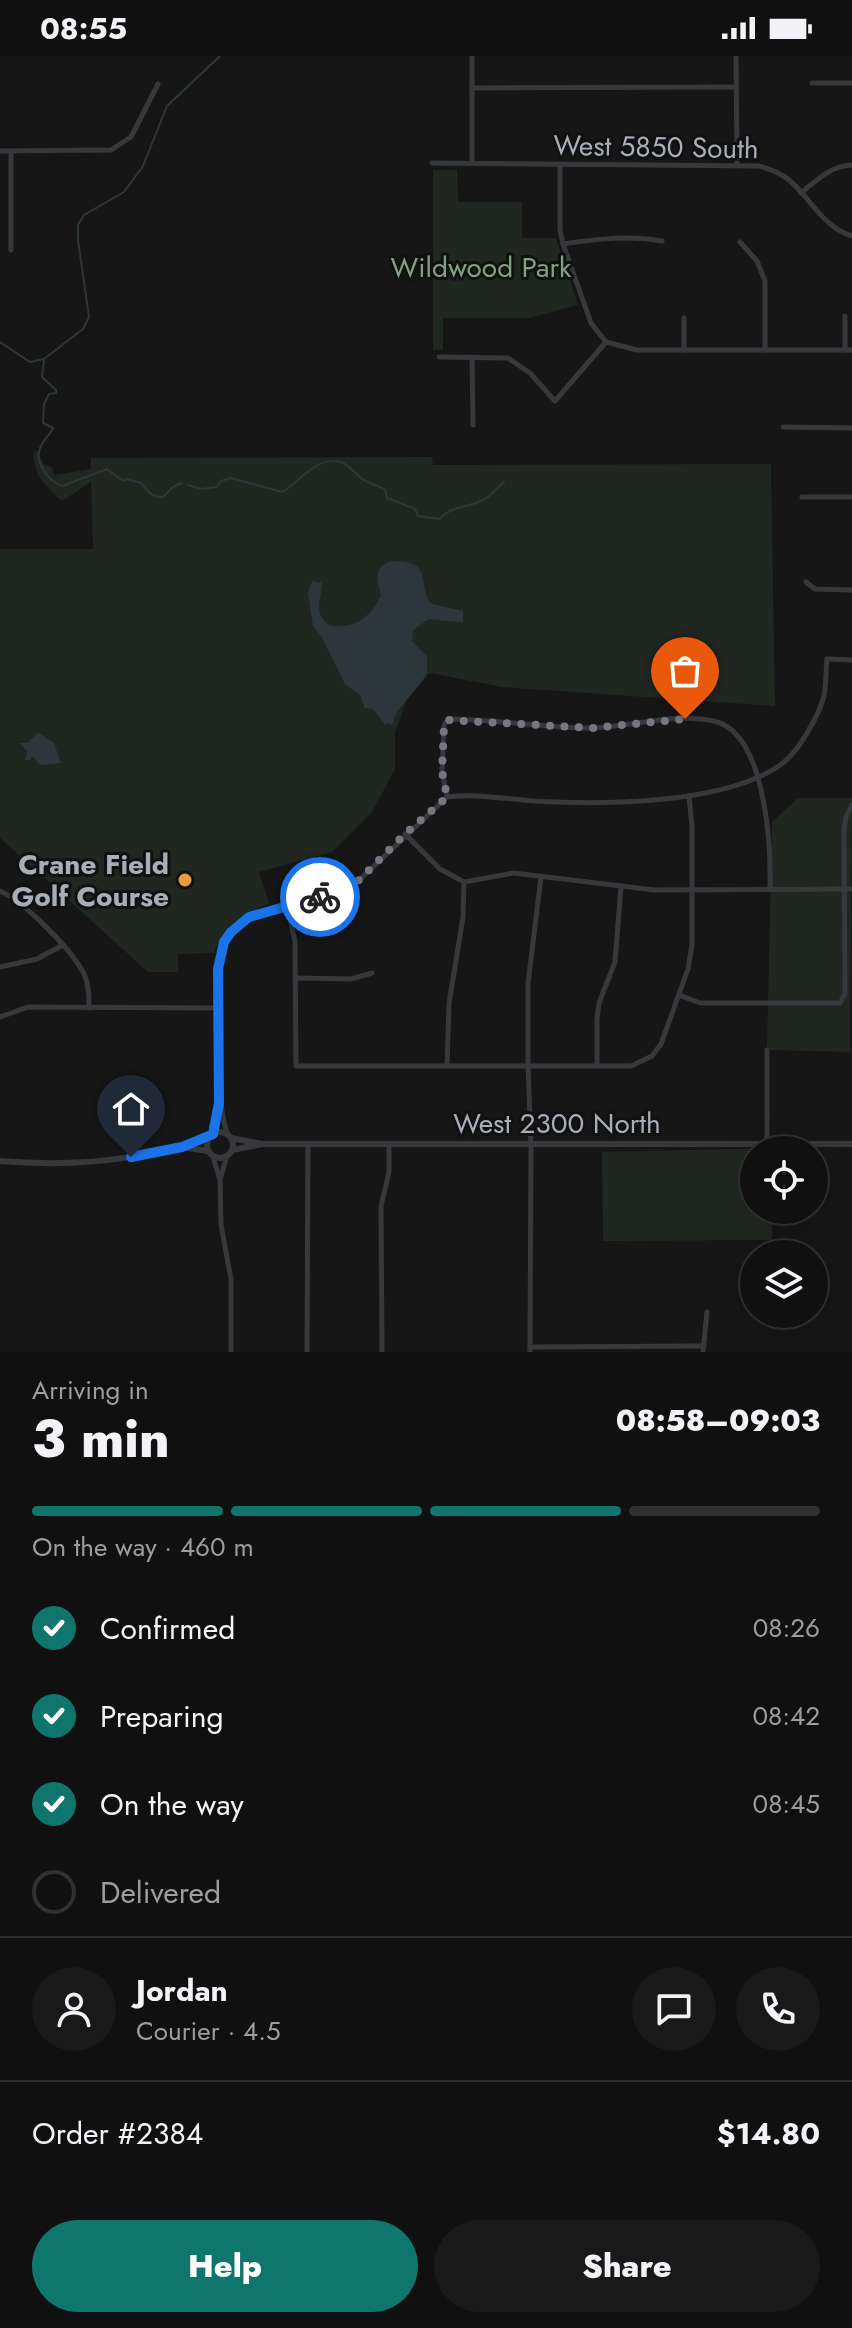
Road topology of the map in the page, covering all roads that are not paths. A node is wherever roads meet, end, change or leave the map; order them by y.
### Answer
1 (472, 56) edge
2 (736, 56) edge
3 (812, 83) dead end
4 (852, 83) edge
5 (158, 84) dead end
6 (736, 87) junction
7 (472, 88) junction
8 (0, 151) edge
9 (11, 151) junction
10 (432, 163) dead end
11 (472, 163) junction
12 (560, 164) junction
13 (737, 164) junction
14 (852, 165) edge
15 (801, 193) junction
16 (852, 236) edge
17 (662, 241) dead end
18 (740, 242) dead end
19 (563, 244) junction
20 (11, 250) dead end
21 (845, 316) dead end
22 (684, 318) dead end
23 (606, 342) junction
24 (684, 350) junction
25 (765, 350) junction
26 (848, 350) edge
27 (439, 357) dead end
28 (472, 357) junction
29 (473, 425) dead end
30 (783, 427) dead end
31 (852, 428) edge
32 (802, 497) dead end
33 (852, 497) edge
34 (806, 582) dead end
35 (852, 590) edge
36 (852, 660) edge
37 (756, 779) junction
38 (689, 796) junction
39 (447, 797) junction
40 (852, 805) edge
41 (405, 834) junction
42 (541, 877) junction
43 (464, 882) junction
44 (621, 886) junction
45 (770, 889) junction
46 (848, 889) edge
47 (692, 890) junction
48 (0, 891) edge
49 (287, 906) junction
50 (63, 945) junction
51 (0, 967) edge
52 (372, 973) dead end
53 (295, 978) junction
54 (679, 995) junction
55 (89, 1008) junction
56 (218, 1008) junction
57 (0, 1017) edge
58 (767, 1050) dead end
59 (447, 1066) junction
60 (528, 1066) junction
61 (597, 1066) junction
62 (219, 1103) junction
63 (211, 1136) junction
64 (230, 1136) junction
65 (767, 1136) edge
66 (263, 1144) junction
67 (740, 1144) edge
68 (828, 1144) edge
69 (852, 1144) edge
70 (308, 1145) junction
71 (389, 1145) junction
72 (531, 1145) junction
73 (182, 1147) junction
74 (230, 1153) junction
75 (210, 1154) junction
76 (0, 1161) edge
77 (220, 1180) junction
78 (707, 1312) dead end
79 (704, 1349) edge
80 (530, 1350) edge
81 (231, 1352) edge
82 (307, 1352) edge
83 (382, 1352) edge

1 - 7 street
2 - 6 street
3 - 4 street
5 - 9 street
6 - 7 street
6 - 13 street
7 - 11 street
8 - 9 street
9 - 20 street
10 - 11 street, West 5850 South
11 - 12 street, West 5850 South
12 - 13 street, West 5850 South
12 - 19 street
13 - 15 street, West 5850 South
14 - 15 street
15 - 16 street, West 5850 South
17 - 19 street
18 - 25 street
19 - 23 street
21 - 26 street
22 - 24 street
23 - 24 street
23 - 28 street
24 - 25 street
25 - 26 street
27 - 28 street
28 - 29 street
30 - 31 street
32 - 33 street
34 - 35 street
36 - 37 street
37 - 38 street
37 - 39 street
37 - 45 street
38 - 39 street
38 - 47 street
39 - 41 street
40 - 46 street
41 - 43 street
41 - 49 street
42 - 43 street
42 - 44 street
42 - 60 street
43 - 59 street
44 - 47 street
44 - 61 street
45 - 46 street
45 - 47 street
46 - 54 street
47 - 54 street
48 - 50 street
49 - 53 street
49 - 56 street
50 - 51 street
50 - 55 street
52 - 53 street
53 - 59 street
54 - 61 street
55 - 56 street
55 - 57 street
56 - 62 street
58 - 65 street
59 - 60 street
60 - 61 street
60 - 72 street
62 - 63 street
62 - 64 street
63 - 64 street
63 - 73 street
63 - 75 street
64 - 66 street
64 - 74 street
66 - 70 street, West 2300 North
66 - 74 street
67 - 72 street, West 2300 North
68 - 69 street, West 2300 North
70 - 71 street, West 2300 North
70 - 82 street
71 - 72 street, West 2300 North
71 - 83 street
72 - 80 street
73 - 75 street
73 - 76 street
74 - 75 street
74 - 77 street
75 - 77 street
77 - 81 street
78 - 79 street
79 - 80 street

